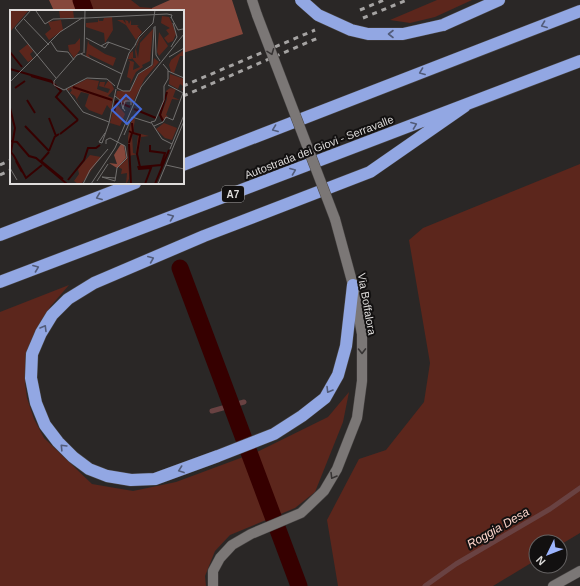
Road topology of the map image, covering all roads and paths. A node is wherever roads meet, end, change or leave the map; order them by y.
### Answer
1 (252, 0) edge
2 (301, 0) edge
3 (499, 0) edge
4 (580, 11) edge
5 (580, 61) edge
6 (465, 106) junction
7 (184, 164) edge
8 (132, 184) edge
9 (0, 235) edge
10 (0, 282) edge
11 (353, 285) junction
12 (580, 571) edge
13 (213, 586) edge
14 (553, 586) edge

1 -> 11 street, Via Boffalora, bridge
3 -> 2 highway, bridge
4 -> 7 highway
5 - 6 highway, Autostrada dei Giovi - Serravalle / A7
10 -> 6 highway, Autostrada dei Giovi - Serravalle / A7
11 -> 6 highway
8 -> 9 highway
11 -> 13 street, Via Boffalora
12 - 14 street

